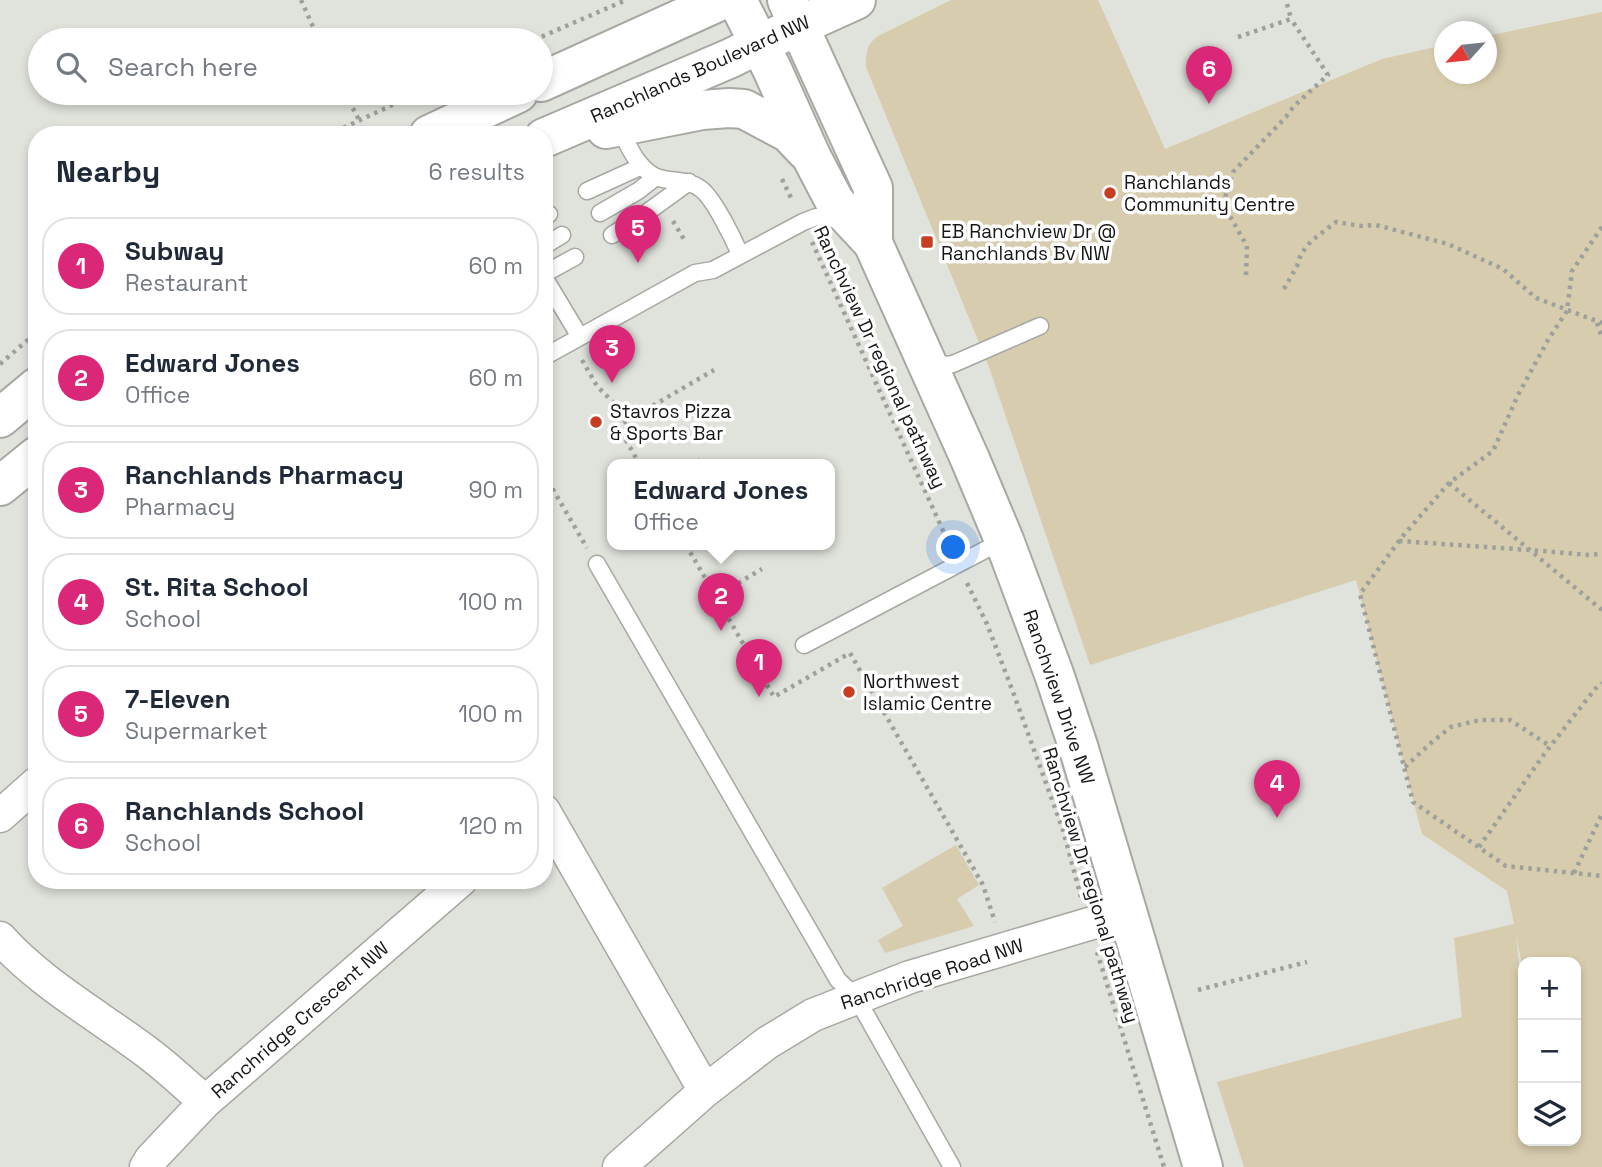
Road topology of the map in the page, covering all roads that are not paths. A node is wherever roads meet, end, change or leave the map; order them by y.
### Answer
1 (722, 0) edge
2 (737, 0) edge
3 (856, 0) edge
4 (793, 13) edge
5 (759, 44) junction
6 (553, 77) edge
7 (493, 105) edge
8 (448, 126) edge
9 (619, 127) junction
10 (553, 134) edge
11 (553, 142) edge
12 (796, 165) junction
13 (642, 166) junction
14 (656, 177) junction
15 (689, 182) junction
16 (587, 191) dead end
17 (600, 213) dead end
18 (863, 232) junction
19 (562, 235) dead end
20 (612, 235) dead end
21 (553, 240) edge
22 (740, 254) junction
23 (575, 257) dead end
24 (553, 270) edge
25 (553, 294) edge
26 (1040, 326) dead end
27 (576, 339) junction
28 (553, 352) edge
29 (926, 361) junction
30 (28, 395) edge
31 (0, 418) edge
32 (28, 463) edge
33 (0, 486) edge
34 (1004, 540) junction
35 (597, 564) road end
36 (804, 645) dead end
37 (28, 791) edge
38 (0, 816) edge
39 (553, 827) edge
40 (451, 889) edge
41 (1126, 913) junction
42 (0, 938) edge
43 (856, 997) junction
44 (705, 1091) junction
45 (205, 1102) junction
46 (146, 1167) edge
47 (619, 1167) edge
48 (952, 1167) edge
49 (1203, 1167) edge

1 - 6 street
2 - 5 street, Ranchview Drive NW
3 - 4 street, Ranchlands Boulevard NW
4 - 5 street, Ranchlands Boulevard NW
4 - 18 street, Ranchview Drive NW
5 - 10 street, Ranchlands Boulevard NW
5 - 12 street, Ranchview Drive NW
7 - 8 street
9 - 11 street
9 - 12 street
9 - 13 lane
12 - 18 street, Ranchview Drive NW
13 - 14 lane
13 - 16 lane
14 - 15 lane
14 - 17 lane
15 - 20 lane
15 - 22 lane
18 - 22 lane
18 - 29 street, Ranchview Drive NW
19 - 21 lane
22 - 27 lane
23 - 24 lane
25 - 27 lane
26 - 29 lane
27 - 28 lane
29 - 34 street, Ranchview Drive NW
30 - 31 street
32 - 33 street
34 - 36 lane
34 - 41 street, Ranchview Drive NW
35 - 43 lane
37 - 38 street
39 - 44 street
40 - 45 street, Ranchridge Crescent NW
41 - 43 street, Ranchridge Road NW
41 - 49 street, Ranchview Drive NW
42 - 45 street
43 - 44 street, Ranchridge Road NW
43 - 48 lane
44 - 47 street, Ranchridge Road NW
45 - 46 street, Ranchridge Crescent NW

